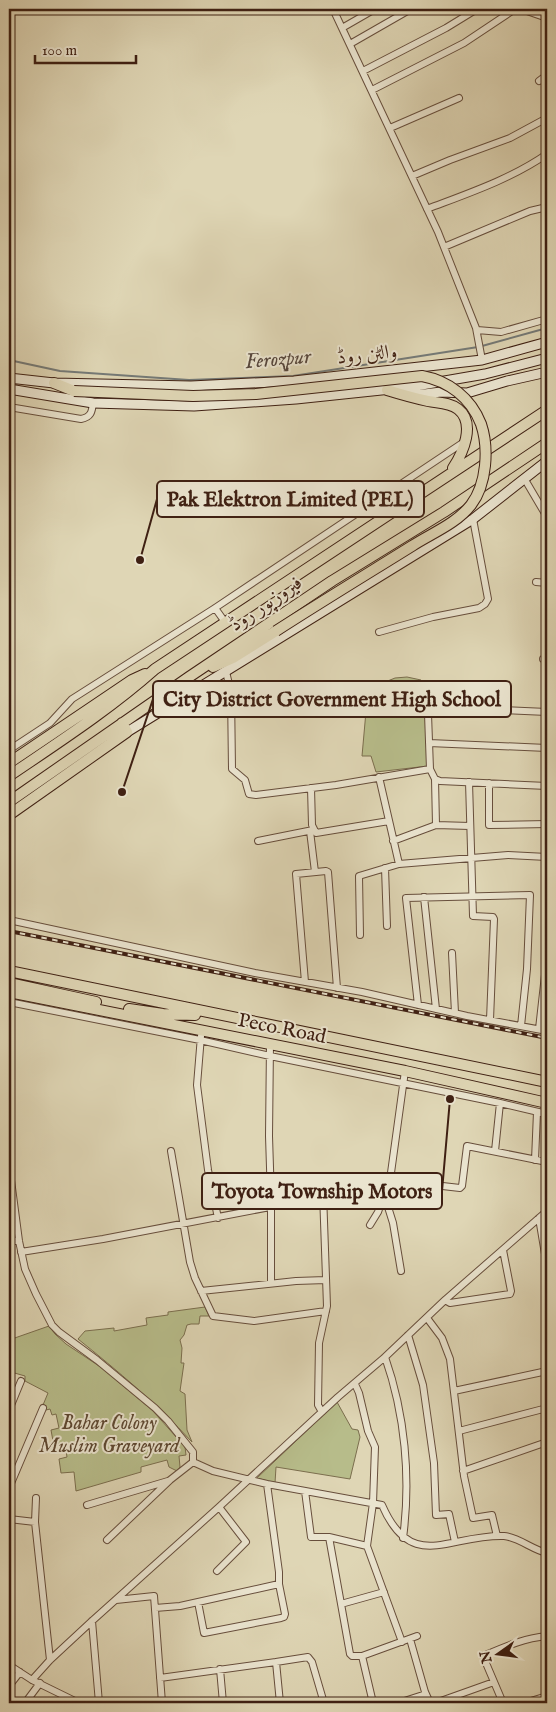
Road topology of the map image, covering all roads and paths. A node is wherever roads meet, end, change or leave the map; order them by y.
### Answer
1 (333, 9) edge
2 (375, 9) edge
3 (411, 9) edge
4 (478, 9) edge
5 (515, 9) edge
6 (521, 9) edge
7 (547, 18) edge
8 (342, 28) junction
9 (350, 44) junction
10 (363, 71) junction
11 (547, 76) edge
12 (539, 81) dead end
13 (372, 90) junction
14 (459, 98) dead end
15 (547, 118) edge
16 (390, 128) junction
17 (547, 154) edge
18 (412, 176) junction
19 (547, 207) edge
20 (427, 209) junction
21 (444, 247) junction
22 (547, 319) edge
23 (477, 330) junction
24 (547, 342) edge
25 (547, 348) edge
26 (503, 354) junction
27 (547, 358) edge
28 (482, 360) junction
29 (547, 372) edge
30 (9, 378) edge
31 (54, 383) junction
32 (9, 390) edge
33 (387, 390) junction
34 (408, 396) junction
35 (93, 403) junction
36 (9, 407) edge
37 (547, 410) edge
38 (465, 442) junction
39 (547, 443) edge
40 (547, 461) edge
41 (449, 473) junction
42 (524, 478) junction
43 (547, 517) edge
44 (473, 519) junction
45 (536, 582) dead end
46 (547, 583) edge
47 (215, 608) junction
48 (225, 622) junction
49 (379, 632) dead end
50 (226, 672) junction
51 (189, 677) junction
52 (427, 686) dead end
53 (428, 707) junction
54 (547, 712) edge
55 (70, 728) junction
56 (124, 728) junction
57 (429, 743) junction
58 (547, 748) edge
59 (9, 750) edge
60 (9, 763) edge
61 (430, 769) junction
62 (9, 776) edge
63 (379, 778) junction
64 (435, 779) junction
65 (469, 782) junction
66 (489, 783) junction
67 (547, 786) edge
68 (311, 788) junction
69 (9, 802) edge
70 (9, 815) edge
71 (389, 822) junction
72 (547, 824) edge
73 (436, 825) junction
74 (470, 826) junction
75 (312, 831) junction
76 (393, 840) junction
77 (258, 841) dead end
78 (547, 857) edge
79 (471, 858) junction
80 (399, 864) junction
81 (385, 868) junction
82 (315, 872) junction
83 (472, 896) junction
84 (424, 897) junction
85 (9, 920) edge
86 (387, 926) dead end
87 (360, 936) dead end
88 (452, 953) dead end
89 (547, 957) edge
90 (9, 971) edge
91 (305, 982) junction
92 (9, 983) edge
93 (337, 988) junction
94 (9, 992) edge
95 (9, 1002) edge
96 (70, 1004) junction
97 (418, 1005) junction
98 (436, 1009) junction
99 (455, 1013) junction
100 (67, 1014) junction
101 (224, 1016) junction
102 (490, 1020) junction
103 (521, 1026) junction
104 (539, 1029) junction
105 (547, 1031) edge
106 (201, 1035) junction
107 (270, 1044) junction
108 (270, 1056) junction
109 (405, 1071) junction
110 (509, 1074) junction
111 (444, 1080) junction
112 (547, 1082) edge
113 (403, 1084) junction
114 (469, 1086) junction
115 (442, 1091) junction
116 (467, 1096) junction
117 (503, 1098) junction
118 (547, 1103) edge
119 (537, 1112) junction
120 (547, 1114) edge
121 (170, 1151) dead end
122 (495, 1151) junction
123 (535, 1160) junction
124 (547, 1162) edge
125 (9, 1165) edge
126 (10, 1177) edge
127 (390, 1180) junction
128 (386, 1189) junction
129 (323, 1193) junction
130 (305, 1195) dead end
131 (11, 1199) edge
132 (270, 1207) junction
133 (547, 1211) edge
134 (218, 1218) junction
135 (539, 1218) junction
136 (184, 1224) junction
137 (370, 1225) dead end
138 (9, 1241) edge
139 (19, 1241) junction
140 (502, 1250) junction
141 (21, 1252) junction
142 (547, 1266) edge
143 (401, 1271) dead end
144 (326, 1280) junction
145 (271, 1284) junction
146 (201, 1290) junction
147 (445, 1300) junction
148 (326, 1311) junction
149 (427, 1318) junction
150 (408, 1335) junction
151 (385, 1357) junction
152 (547, 1372) edge
153 (21, 1381) dead end
154 (355, 1384) junction
155 (454, 1391) junction
156 (43, 1408) dead end
157 (547, 1408) edge
158 (9, 1410) edge
159 (322, 1412) junction
160 (459, 1431) junction
161 (547, 1442) edge
162 (193, 1462) junction
163 (463, 1471) junction
164 (248, 1479) junction
165 (170, 1480) junction
166 (267, 1484) junction
167 (9, 1488) edge
168 (305, 1491) junction
169 (36, 1498) dead end
170 (373, 1504) junction
171 (87, 1505) dead end
172 (219, 1508) junction
173 (9, 1520) edge
174 (35, 1522) junction
175 (498, 1536) junction
176 (329, 1537) junction
177 (403, 1538) junction
178 (106, 1540) dead end
179 (455, 1542) junction
180 (367, 1546) junction
181 (547, 1553) edge
182 (217, 1571) dead end
183 (279, 1584) junction
184 (384, 1592) junction
185 (116, 1600) junction
186 (198, 1602) junction
187 (341, 1604) junction
188 (155, 1608) junction
189 (92, 1621) junction
190 (547, 1636) edge
191 (402, 1642) junction
192 (362, 1656) junction
193 (50, 1660) junction
194 (276, 1662) junction
195 (9, 1665) edge
196 (220, 1669) junction
197 (20, 1672) junction
198 (160, 1678) junction
199 (32, 1680) junction
200 (494, 1682) junction
201 (40, 1683) junction
202 (9, 1686) edge
203 (426, 1694) junction
204 (547, 1696) edge
205 (25, 1703) edge
206 (79, 1703) edge
207 (99, 1703) edge
208 (162, 1703) edge
209 (223, 1703) edge
210 (280, 1703) edge
211 (324, 1703) edge
212 (373, 1703) edge
213 (398, 1703) edge
214 (430, 1703) edge
215 (435, 1703) edge
216 (503, 1703) edge
217 (524, 1703) edge

1 - 8 street
2 - 8 street
3 - 9 street
4 - 10 street
5 - 13 street
6 - 7 street
8 - 9 street
9 - 10 street
10 - 13 street
11 - 12 street
13 - 16 street
14 - 16 street
15 - 18 street
16 - 18 street
17 - 20 street
18 - 20 street
19 - 21 street
20 - 21 street
21 - 23 street
22 - 23 street
23 - 28 street
24 - 26 main road, والٹن روڈ
25 - 26 main road
26 - 28 main road, والٹن روڈ
27 - 33 main road, والٹن روڈ
28 - 31 main road, والٹن روڈ
29 - 34 main road
30 - 31 main road, والٹن روڈ
31 - 51 main road, bridge
32 - 35 main road, والٹن روڈ
33 - 34 main road
33 - 35 main road, والٹن روڈ
34 - 38 main road
35 - 36 street
37 - 41 main road
38 - 41 main road
38 - 47 street
39 - 51 main road, فیروزپور روڈ
40 - 42 main road
41 - 48 main road
42 - 43 street
42 - 44 main road
44 - 49 street
44 - 50 main road
45 - 46 street
47 - 48 street
47 - 59 street
48 - 55 main road
50 - 56 main road
50 - 68 street
51 - 56 main road, فیروزپور روڈ
52 - 53 street
53 - 54 street
53 - 57 street
55 - 60 main road
55 - 62 main road
56 - 69 main road, فیروزپور روڈ
56 - 70 main road
57 - 58 street
57 - 61 street
61 - 63 street
61 - 64 street
63 - 68 street
63 - 71 street
64 - 65 street
64 - 73 street
65 - 66 street
65 - 74 street
66 - 67 street
66 - 72 street
68 - 75 street
71 - 75 street
71 - 76 street
73 - 74 street
73 - 76 street
74 - 79 street
75 - 77 street
75 - 82 street
76 - 80 street
78 - 79 street
79 - 80 street
79 - 83 street
80 - 81 street
81 - 86 street
81 - 87 street
82 - 91 street
82 - 93 street
83 - 84 street
83 - 102 street
83 - 103 street
84 - 97 street
84 - 98 street
85 - 91 street
88 - 99 street
89 - 104 street
90 - 101 main road, Peco Road
91 - 93 street
92 - 101 main road
93 - 97 street
94 - 96 main road, Peco Road
95 - 100 street
96 - 100 street
96 - 106 main road, Peco Road
97 - 98 street
98 - 99 street
99 - 102 street
100 - 106 street
101 - 110 main road, Peco Road
102 - 103 street
103 - 104 street
104 - 105 street
106 - 107 main road, Peco Road
106 - 108 street
106 - 134 street
107 - 108 street
107 - 109 main road, Peco Road
108 - 113 street
108 - 132 street
109 - 111 main road, Peco Road
109 - 113 street
110 - 112 main road, Peco Road
110 - 117 main road
111 - 114 main road, Peco Road
111 - 115 street
113 - 115 street
113 - 127 street
114 - 116 street
114 - 117 main road, Peco Road
115 - 116 street
116 - 117 street
117 - 118 main road, Peco Road
117 - 119 street
117 - 122 street
119 - 120 street
119 - 123 street
121 - 136 street
122 - 123 street
122 - 127 street
123 - 124 street
125 - 126 street
126 - 131 street
127 - 128 street
128 - 129 street
128 - 137 street
128 - 143 street
129 - 130 street
129 - 144 street
131 - 139 street
132 - 134 street
132 - 145 street
133 - 135 street
134 - 136 street
135 - 140 street
135 - 142 street
136 - 141 street
136 - 146 street
138 - 139 street
139 - 141 street
140 - 147 street
140 - 147 street
141 - 162 street
144 - 145 street
144 - 148 street
145 - 146 street
146 - 148 street
147 - 149 street
148 - 159 street
149 - 150 street
149 - 155 street
150 - 151 street
150 - 179 street
151 - 154 street
151 - 177 street
152 - 155 street
153 - 158 street
154 - 159 street
154 - 170 street
155 - 160 street
156 - 167 street
157 - 160 street
159 - 164 street
160 - 163 street
161 - 163 street
162 - 164 street
162 - 165 street
163 - 175 street
164 - 166 street
164 - 172 street
165 - 171 street
165 - 178 street
166 - 168 street
166 - 183 street
168 - 170 street
168 - 176 street
169 - 174 street
170 - 177 street
170 - 180 street
172 - 182 street
172 - 185 street
173 - 174 street
174 - 193 street
175 - 179 street
175 - 181 street
176 - 180 street
176 - 187 street
177 - 179 street
180 - 184 street
183 - 186 street
183 - 186 street
184 - 187 street
184 - 191 street
185 - 188 street
185 - 189 street
186 - 188 street
187 - 192 street
188 - 198 street
189 - 193 street
189 - 207 street
190 - 200 street
191 - 192 street
191 - 203 street
192 - 212 street
193 - 199 street
194 - 196 street
194 - 210 street
194 - 211 street
195 - 197 street
196 - 198 street
196 - 209 street
197 - 199 street
197 - 202 street
198 - 208 street
199 - 201 street
200 - 215 street
200 - 216 street
201 - 205 street
201 - 206 street
203 - 213 street
203 - 214 street
204 - 217 street

